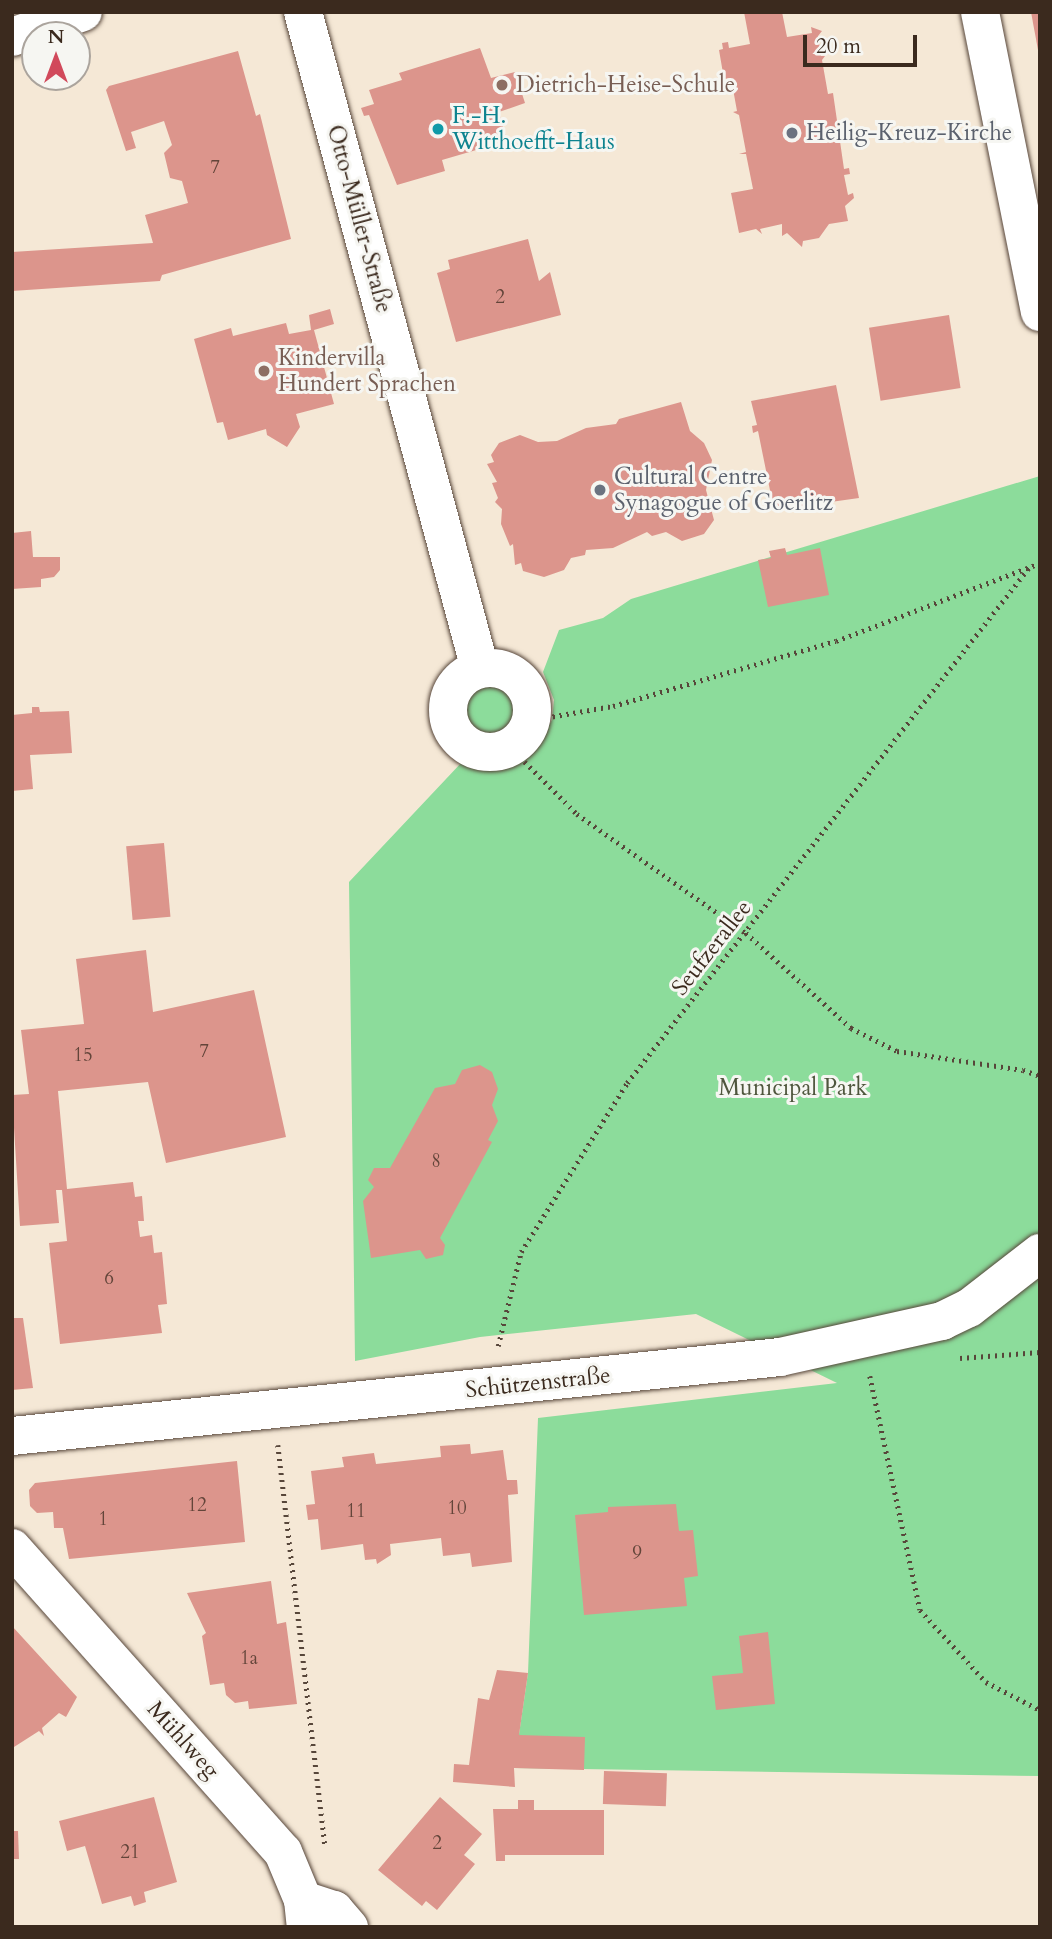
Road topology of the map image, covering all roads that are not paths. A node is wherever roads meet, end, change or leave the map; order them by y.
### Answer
1 (83, 12) edge
2 (303, 12) edge
3 (980, 12) edge
4 (12, 37) edge
5 (1040, 312) edge
6 (480, 669) junction
7 (1040, 1253) edge
8 (12, 1436) edge
9 (12, 1548) edge
10 (323, 1916) edge

1 - 4 street
2 - 6 street, Otto-Müller-Straße
3 - 5 street
6 - 6 street
7 - 8 street, Schützenstraße
9 - 10 street, Mühlweg

